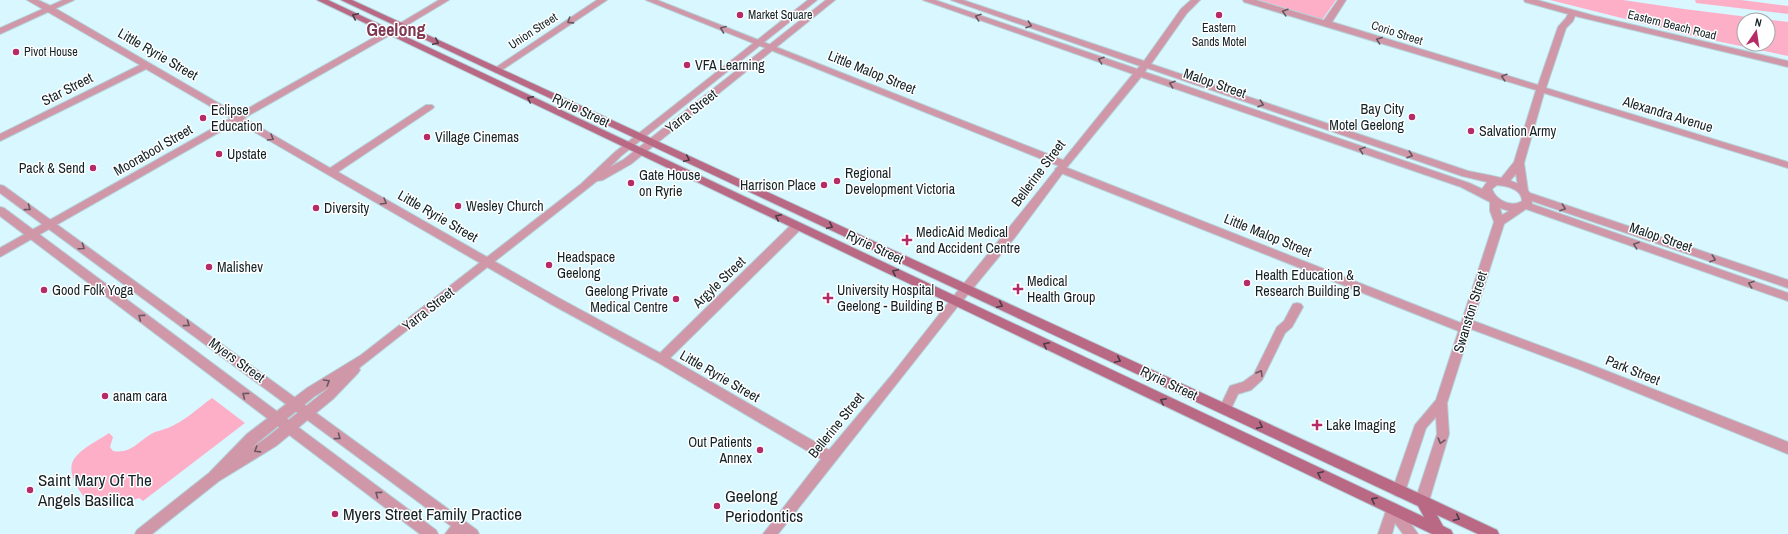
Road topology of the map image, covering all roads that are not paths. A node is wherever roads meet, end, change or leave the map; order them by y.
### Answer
1 (31, 0) edge
2 (70, 0) edge
3 (321, 0) edge
4 (346, 0) edge
5 (445, 0) edge
6 (603, 0) edge
7 (650, 0) edge
8 (813, 0) edge
9 (831, 0) edge
10 (927, 0) edge
11 (955, 0) edge
12 (1196, 0) edge
13 (1247, 0) edge
14 (1342, 0) edge
15 (1528, 0) edge
16 (50, 9) junction
17 (1562, 10) junction
18 (1572, 13) junction
19 (1325, 23) junction
20 (401, 25) junction
21 (1562, 27) junction
22 (0, 31) edge
23 (389, 32) junction
24 (759, 43) junction
25 (771, 48) junction
26 (1788, 64) edge
27 (147, 65) junction
28 (1141, 69) junction
29 (496, 70) junction
30 (1541, 89) junction
31 (430, 107) dead end
32 (1289, 114) junction
33 (238, 118) junction
34 (1283, 123) junction
35 (640, 137) junction
36 (0, 138) edge
37 (651, 142) junction
38 (628, 146) junction
39 (1392, 149) junction
40 (640, 151) junction
41 (1387, 159) junction
42 (1519, 163) junction
43 (1788, 165) edge
44 (1062, 166) junction
45 (331, 172) junction
46 (1502, 182) junction
47 (585, 186) junction
48 (0, 188) edge
49 (1493, 199) junction
50 (1524, 200) junction
51 (0, 211) edge
52 (1499, 222) junction
53 (50, 224) junction
54 (797, 226) junction
55 (32, 235) junction
56 (0, 253) edge
57 (488, 262) junction
58 (1788, 284) edge
59 (965, 289) junction
60 (1788, 297) edge
61 (956, 301) junction
62 (1297, 307) dead end
63 (1466, 326) junction
64 (366, 358) junction
65 (661, 359) junction
66 (1441, 402) junction
67 (295, 404) junction
68 (1225, 409) junction
69 (307, 413) junction
70 (277, 418) junction
71 (289, 428) junction
72 (1788, 448) edge
73 (830, 457) junction
74 (214, 477) junction
75 (1399, 491) junction
76 (1422, 501) junction
77 (1393, 509) junction
78 (1416, 520) junction
79 (457, 530) edge
80 (1442, 533) edge
81 (142, 534) edge
82 (431, 534) edge
83 (472, 534) edge
84 (770, 534) edge
85 (1385, 534) edge
86 (1411, 534) edge
87 (1492, 534) edge

1 - 16 street, Little Ryrie Street
2 - 16 street
23 -> 3 main road, Ryrie Street
4 - 20 main road, Ryrie Street
5 - 20 street, Moorabool Street
6 -> 29 street, Union Street
24 -> 7 street, Little Malop Street
8 - 24 street, Yarra Street
9 - 25 street, Yarra Street
28 -> 10 street, Malop Street
11 -> 28 street, Malop Street
12 - 28 street, Bellerine Street
19 -> 13 street, Corio Street
14 - 19 street
15 - 17 street, Eastern Beach Road
16 - 22 street
16 - 27 street, Little Ryrie Street
17 - 18 street, Eastern Beach Road
17 - 21 street
18 - 21 street
18 - 26 street, Eastern Beach Road
30 -> 19 street, Corio Street
20 - 23 main road, Moorabool Street
20 -> 29 main road, Ryrie Street
21 - 30 street
23 - 33 street, Moorabool Street
38 -> 23 main road, Ryrie Street
24 - 25 street, Little Malop Street
24 - 35 street, Yarra Street
25 - 37 street, Yarra Street
25 - 44 street, Little Malop Street
27 - 33 street, Little Ryrie Street
27 - 36 street, Star Street
28 -> 32 street, Malop Street
34 -> 28 street, Malop Street
28 - 44 street, Bellerine Street
29 - 35 main road, Ryrie Street
30 - 42 street
30 - 43 street, Alexandra Avenue
31 - 45 street
32 - 34 street
32 - 39 street, Malop Street
33 -> 45 street, Little Ryrie Street
33 - 53 street, Moorabool Street
41 -> 34 street, Malop Street
35 - 37 main road, Ryrie Street
35 - 38 street, Yarra Street
37 - 40 street, Yarra Street
37 -> 59 main road, Ryrie Street
38 - 40 main road, Ryrie Street
38 - 47 street, Yarra Street
39 - 41 street
39 -> 46 street, Malop Street
40 - 47 street, Yarra Street
54 -> 40 main road, Ryrie Street
41 - 49 street, Malop Street
42 - 46 street
42 - 50 street
44 - 59 street, Bellerine Street
44 - 63 street, Little Malop Street
45 -> 57 street, Little Ryrie Street
46 - 49 street
46 - 50 street, Malop Street
47 - 57 street, Yarra Street
48 -> 53 street, Myers Street
49 - 50 street, Malop Street
49 - 52 street, Swanston Street
50 - 52 street
50 -> 58 street, Malop Street
60 -> 50 street, Malop Street
51 - 55 street, Myers Street
52 - 63 street, Swanston Street
53 - 55 street, Moorabool Street
53 -> 67 street, Myers Street
61 -> 54 main road, Ryrie Street
54 - 65 street, Argyle Street
55 - 56 street, Moorabool Street
70 -> 55 street, Myers Street
57 - 64 street, Yarra Street
57 - 65 street, Little Ryrie Street
59 - 61 street, Bellerine Street
59 -> 68 main road, Ryrie Street
61 - 73 street, Bellerine Street
77 -> 61 main road, Ryrie Street
68 -> 62 street
63 - 66 street, Swanston Street
63 - 72 street, Park Street
67 -> 64 street, Yarra Street
64 - 69 street, Yarra Street
65 - 73 street, Little Ryrie Street
66 - 75 street, Swanston Street
66 -> 76 street, Swanston Street
67 - 69 street, Myers Street
67 - 70 street, Yarra Street
68 -> 75 main road, Ryrie Street
69 - 71 street, Yarra Street
69 -> 79 street, Myers Street
70 - 71 street, Myers Street
70 - 74 street, Yarra Street
71 -> 74 street, Yarra Street
82 -> 71 street, Myers Street
73 - 84 street, Bellerine Street
74 - 81 street, Yarra Street
75 - 76 main road, Ryrie Street
75 - 77 main road, Swanston Street
76 - 78 main road, Swanston Street
76 - 80 main road
76 -> 87 main road, Ryrie Street
77 - 78 main road, Ryrie Street
77 - 85 street, Swanston Street
77 - 86 street
78 - 80 main road, Ryrie Street
78 - 86 street, Swanston Street
79 - 83 street, Myers Street

